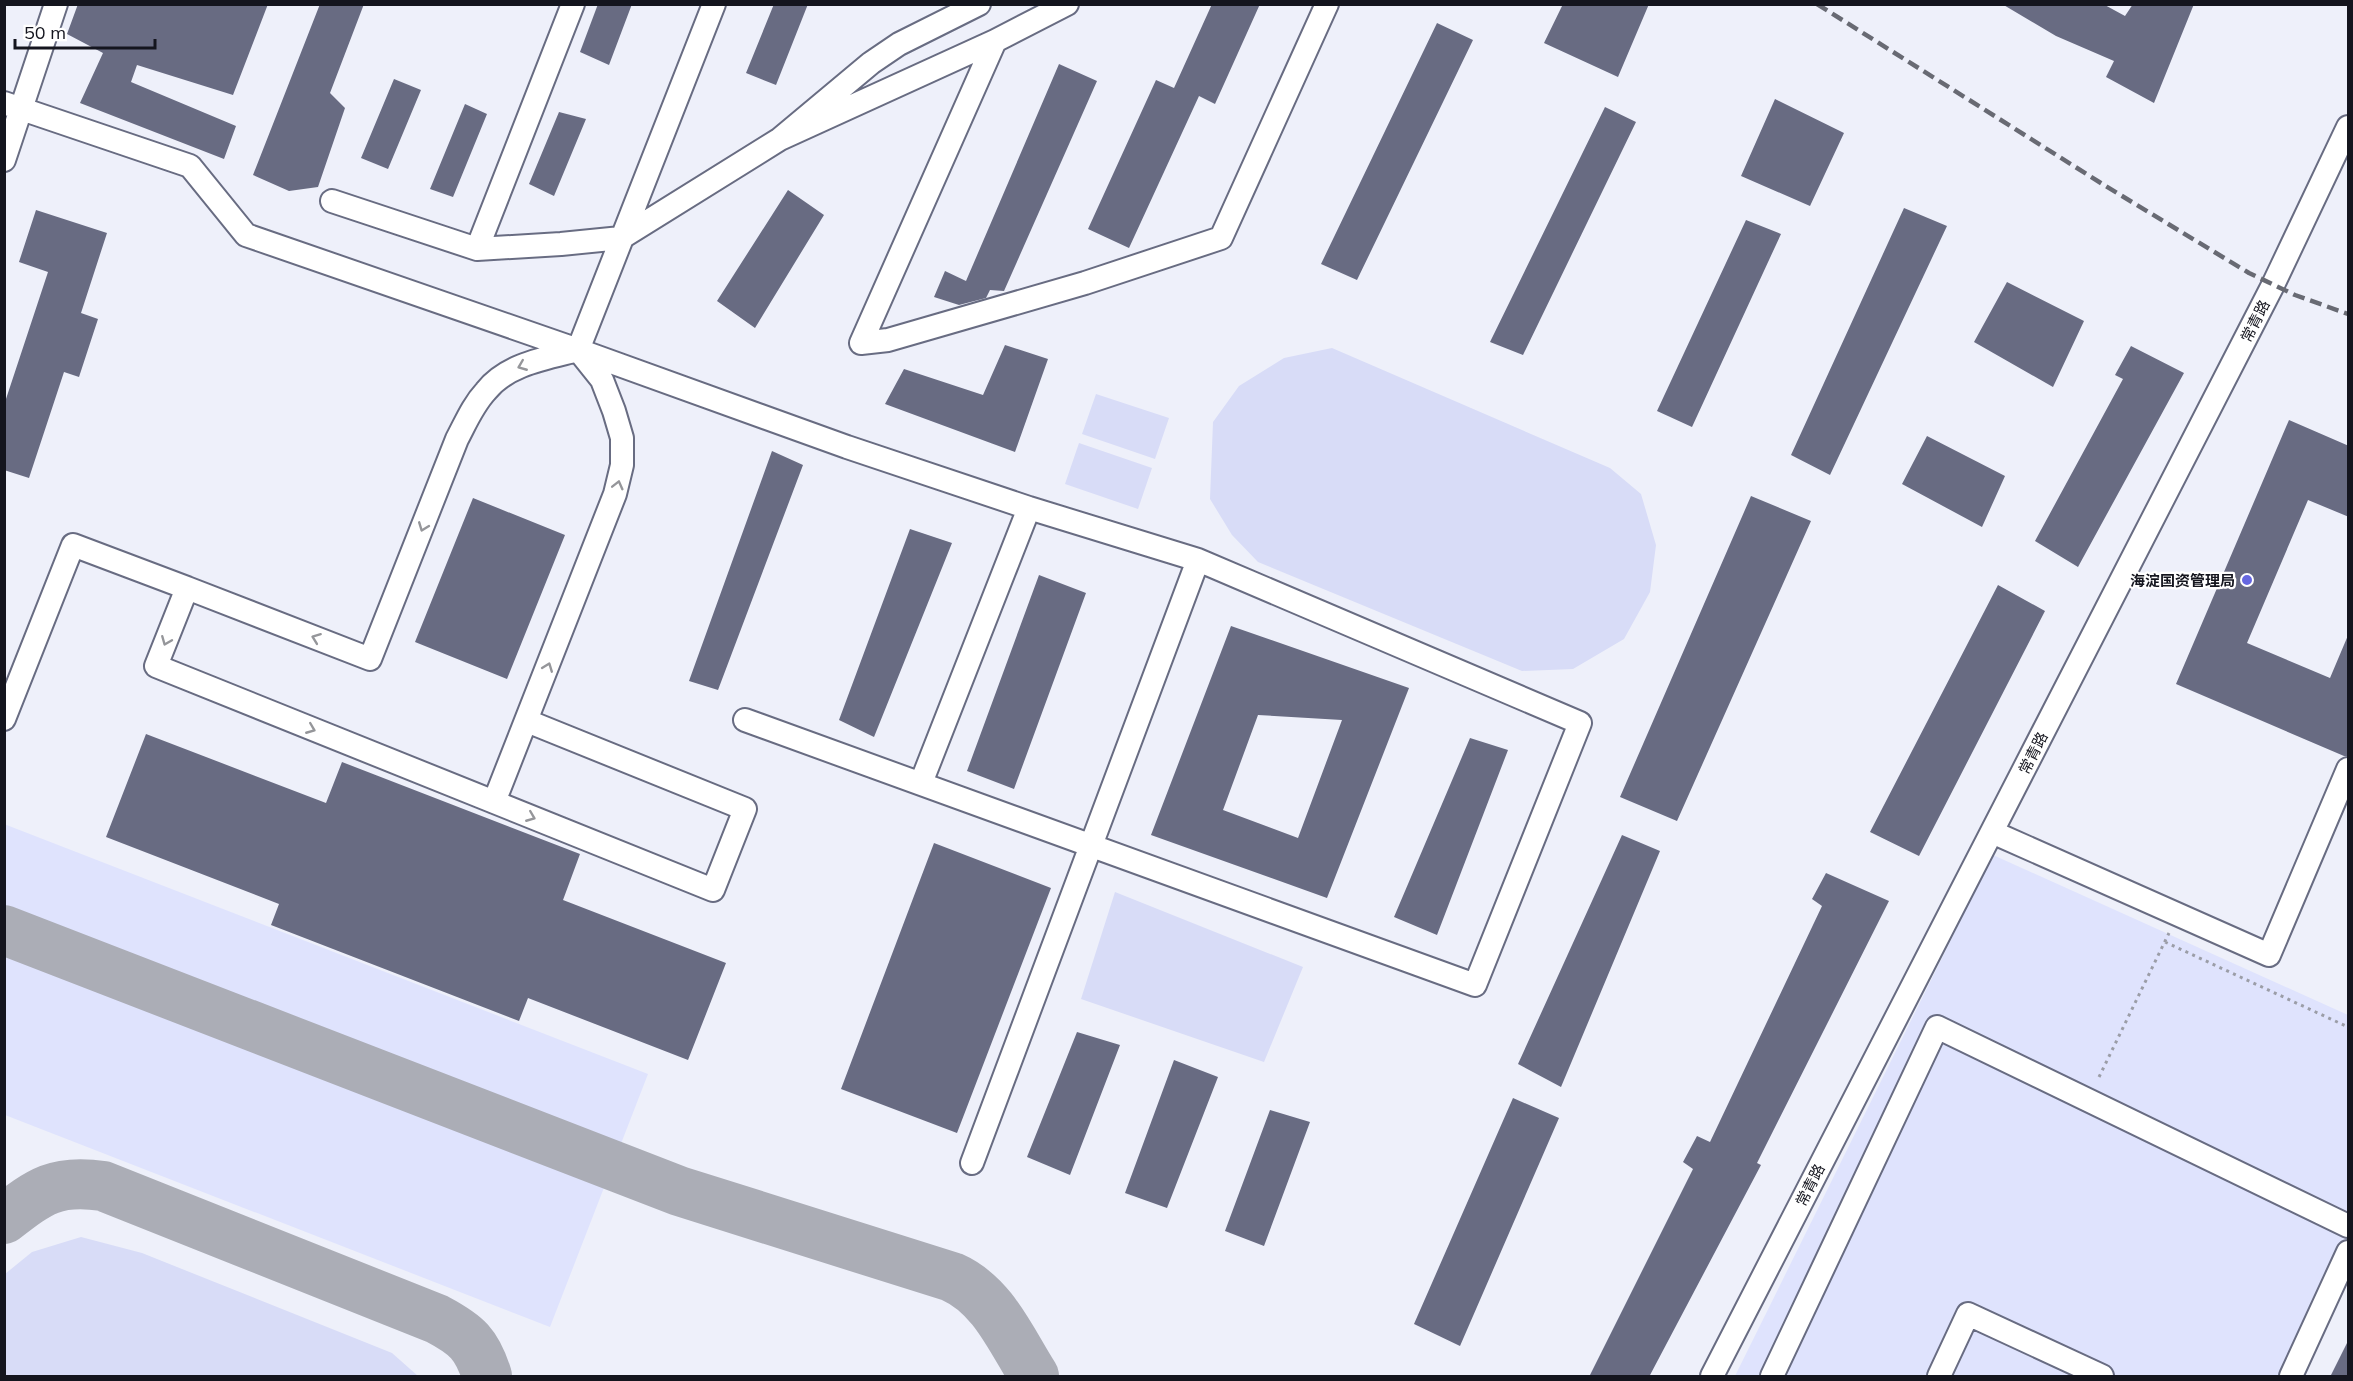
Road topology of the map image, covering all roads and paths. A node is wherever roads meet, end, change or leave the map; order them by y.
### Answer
1 (56, 4) edge
2 (573, 4) edge
3 (714, 4) edge
4 (979, 4) edge
5 (1067, 4) edge
6 (1327, 4) edge
7 (995, 41) junction
8 (13, 106) edge
9 (2349, 128) edge
10 (780, 139) junction
11 (4, 160) edge
12 (332, 201) dead end
13 (621, 238) junction
14 (477, 249) junction
15 (578, 350) junction
16 (1029, 508) junction
17 (1198, 560) junction
18 (187, 588) junction
19 (4, 719) edge
20 (745, 720) dead end
21 (527, 722) junction
22 (2349, 769) edge
23 (921, 783) junction
24 (494, 802) junction
25 (1992, 832) junction
26 (1091, 846) junction
27 (2349, 1027) edge
28 (2099, 1077) dead end
29 (972, 1163) dead end
30 (2349, 1226) edge
31 (2349, 1252) edge
32 (1712, 1377) edge
33 (1772, 1377) edge
34 (1939, 1377) edge
35 (2102, 1377) edge
36 (2291, 1377) edge

1 - 8 street
2 - 14 street
3 - 13 street
4 - 10 street
5 - 7 street
6 - 7 street
7 - 10 street
8 - 11 street
8 - 15 street
9 - 25 street, 常青路
10 - 13 street
12 - 14 street
13 - 14 street
13 - 15 street
15 - 16 street
15 -> 18 street
21 -> 15 street
16 - 17 street
16 - 23 street
17 - 26 street
17 - 26 street
18 - 19 street
18 -> 24 street
20 - 23 street
21 - 24 street
24 -> 21 street
22 - 25 street
23 - 26 street
25 - 32 street, 常青路
26 - 29 street
27 - 28 path
30 - 33 street
31 - 36 street
34 - 35 street

